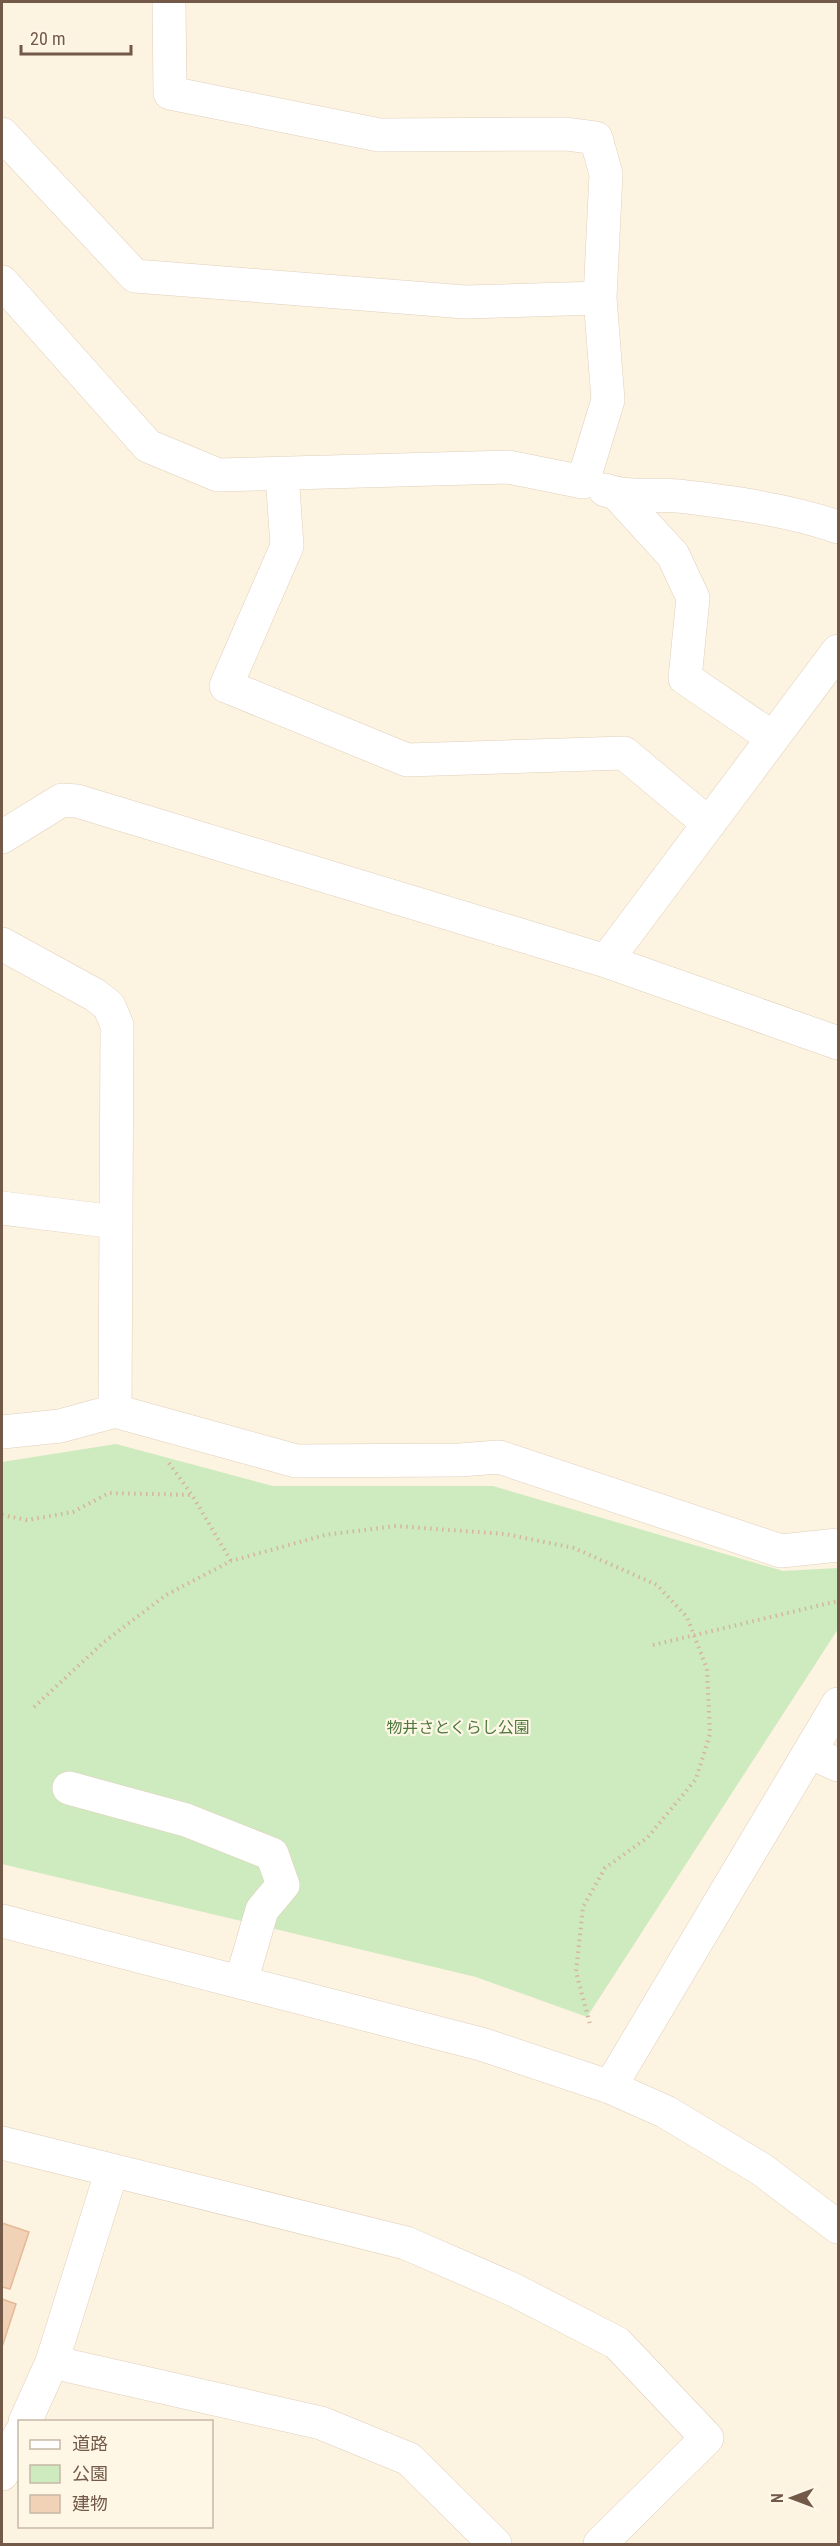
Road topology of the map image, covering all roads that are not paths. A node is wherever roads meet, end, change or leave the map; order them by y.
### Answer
1 (169, 2) edge
2 (2, 134) edge
3 (2, 282) edge
4 (600, 298) junction
5 (282, 474) junction
6 (584, 482) junction
7 (617, 494) junction
8 (838, 527) edge
9 (838, 651) edge
10 (773, 738) junction
11 (709, 824) junction
12 (2, 837) edge
13 (2, 944) edge
14 (606, 961) junction
15 (838, 1043) edge
16 (2, 1208) edge
17 (116, 1222) junction
18 (115, 1411) junction
19 (2, 1432) edge
20 (838, 1545) edge
21 (838, 1704) edge
22 (824, 1758) edge
23 (69, 1788) dead end
24 (2, 1921) edge
25 (241, 1982) junction
26 (610, 2087) junction
27 (2, 2143) edge
28 (112, 2170) junction
29 (838, 2227) edge
30 (52, 2362) junction
31 (25, 2420) edge
32 (18, 2438) edge
33 (2, 2474) edge
34 (495, 2544) edge
35 (600, 2544) edge

1 - 4 street
2 - 4 street
3 - 5 street
4 - 6 street
5 - 6 street
5 - 11 street
6 - 7 street
7 - 8 street
7 - 10 street
9 - 10 street
10 - 11 street
11 - 14 street
12 - 14 street
13 - 17 street
14 - 15 street
16 - 17 street
17 - 18 street
18 - 19 street
18 - 20 street
21 - 22 street
22 - 26 street
23 - 25 street
24 - 25 street
25 - 26 street
26 - 29 street
27 - 28 street
28 - 30 street
28 - 35 street
30 - 31 street
30 - 34 street
32 - 33 street

